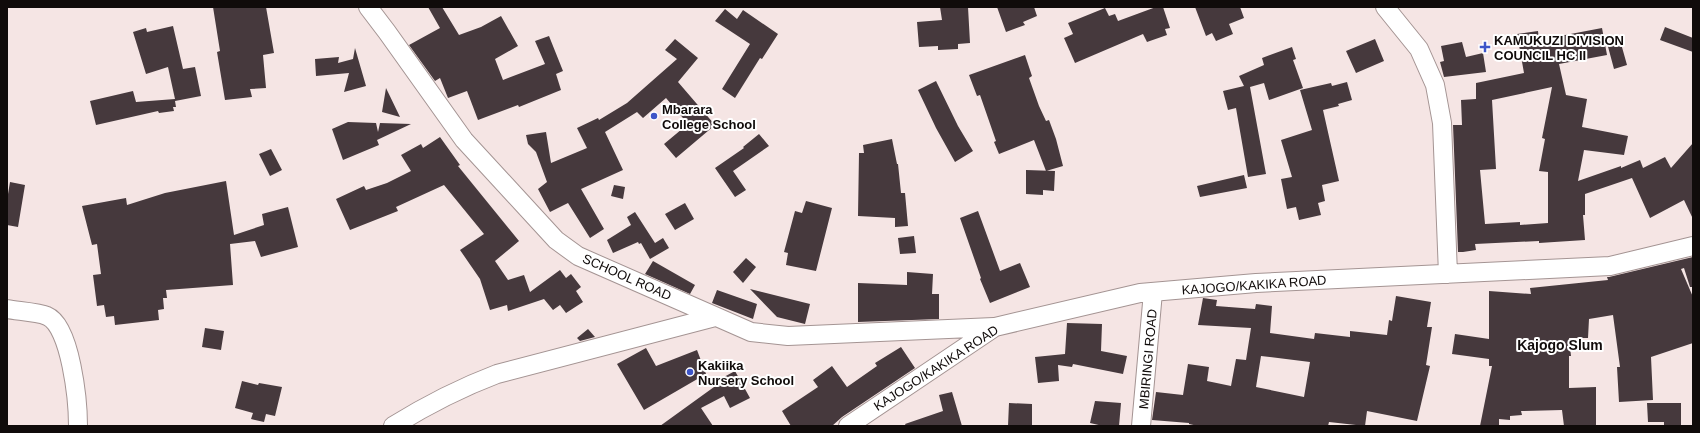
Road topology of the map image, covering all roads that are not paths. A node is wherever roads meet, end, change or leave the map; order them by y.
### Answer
1 (368, 7) edge
2 (1386, 7) edge
3 (1693, 246) edge
4 (1448, 274) junction
5 (1153, 292) junction
6 (7, 309) edge
7 (715, 316) junction
8 (995, 326) junction
9 (78, 426) edge
10 (393, 426) edge
11 (848, 426) edge
12 (1141, 426) edge

1 - 7 street, SCHOOL ROAD
2 - 4 street
3 - 4 street, KAJOGO/KAKIKA ROAD
4 - 5 street, KAJOGO/KAKIKA ROAD
5 - 8 street, KAJOGO/KAKIKA ROAD
5 - 12 street, MBIRINGI ROAD
6 - 9 street
7 - 8 street, SCHOOL ROAD
7 - 10 street
8 - 11 street, KAJOGO/KAKIKA ROAD

